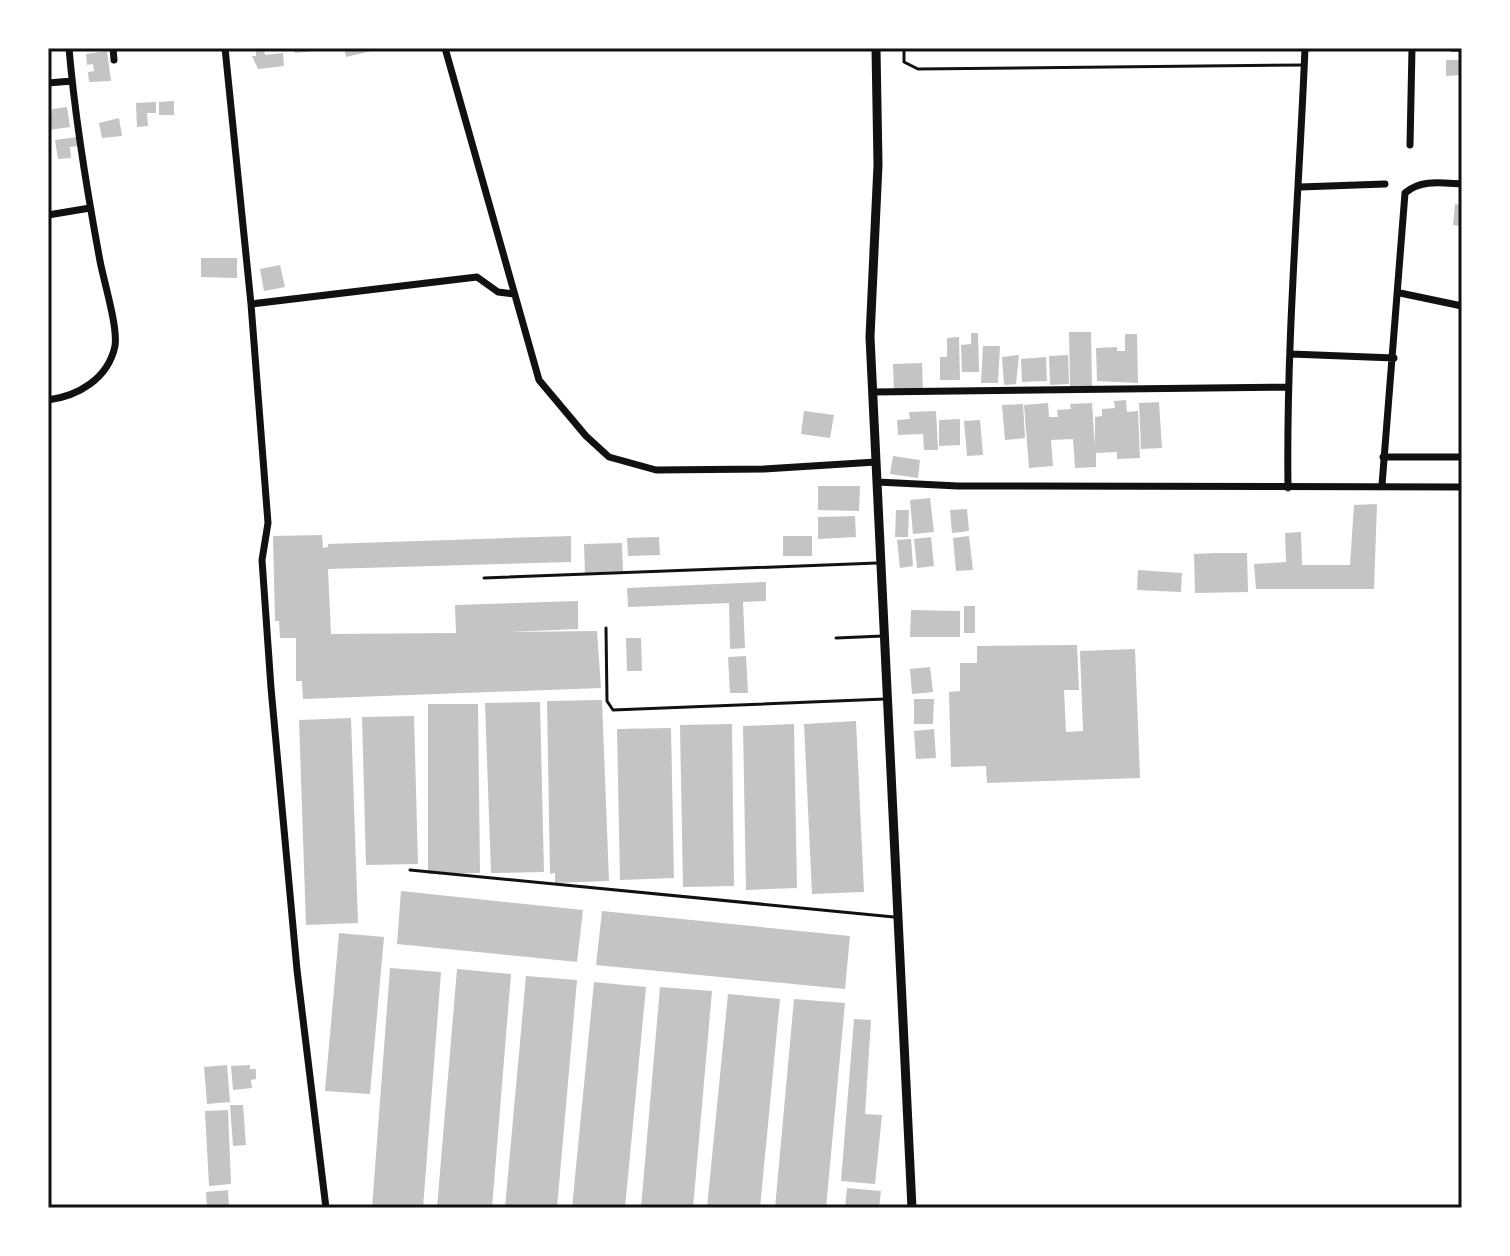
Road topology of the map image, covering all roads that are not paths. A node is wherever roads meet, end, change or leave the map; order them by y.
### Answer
1 (69, 48) edge
2 (113, 48) edge
3 (225, 48) edge
4 (445, 48) edge
5 (876, 48) edge
6 (904, 48) edge
7 (1305, 48) edge
8 (1412, 48) edge
9 (1452, 48) edge
10 (1462, 48) edge
11 (114, 60) dead end
12 (1304, 65) junction
13 (72, 81) junction
14 (48, 83) edge
15 (1410, 145) dead end
16 (1385, 184) dead end
17 (1462, 184) edge
18 (1300, 187) junction
19 (90, 208) junction
20 (48, 215) edge
21 (1400, 293) junction
22 (514, 294) junction
23 (251, 304) junction
24 (1462, 306) edge
25 (1291, 354) junction
26 (1394, 358) junction
27 (1286, 387) junction
28 (873, 392) junction
29 (48, 400) edge
30 (1383, 457) junction
31 (1462, 457) edge
32 (876, 462) junction
33 (877, 482) junction
34 (1382, 485) junction
35 (1462, 487) edge
36 (1288, 488) junction
37 (881, 563) junction
38 (484, 578) dead end
39 (606, 628) dead end
40 (883, 636) junction
41 (836, 638) dead end
42 (885, 699) junction
43 (410, 870) dead end
44 (898, 917) junction
45 (326, 1208) edge
46 (912, 1208) edge

1 - 13 street
2 - 11 street
3 - 23 street
4 - 22 street
5 - 28 street
6 - 12 lane
7 - 12 street
8 - 15 street
9 - 10 street
12 - 18 street
13 - 14 street
13 - 19 street
16 - 18 street
17 - 21 street
18 - 25 street
19 - 20 street
19 - 29 street
21 - 24 street
21 - 26 street
22 - 23 street
22 - 32 street
23 - 45 street
25 - 26 street
25 - 27 street
26 - 30 street
27 - 28 street
27 - 36 street
28 - 32 street
30 - 31 street
30 - 34 street
32 - 33 street
33 - 36 street
33 - 37 street
34 - 35 street
34 - 36 street
37 - 38 lane
37 - 40 street
39 - 42 lane
40 - 41 lane
40 - 42 street
42 - 44 street
43 - 44 lane
44 - 46 street

